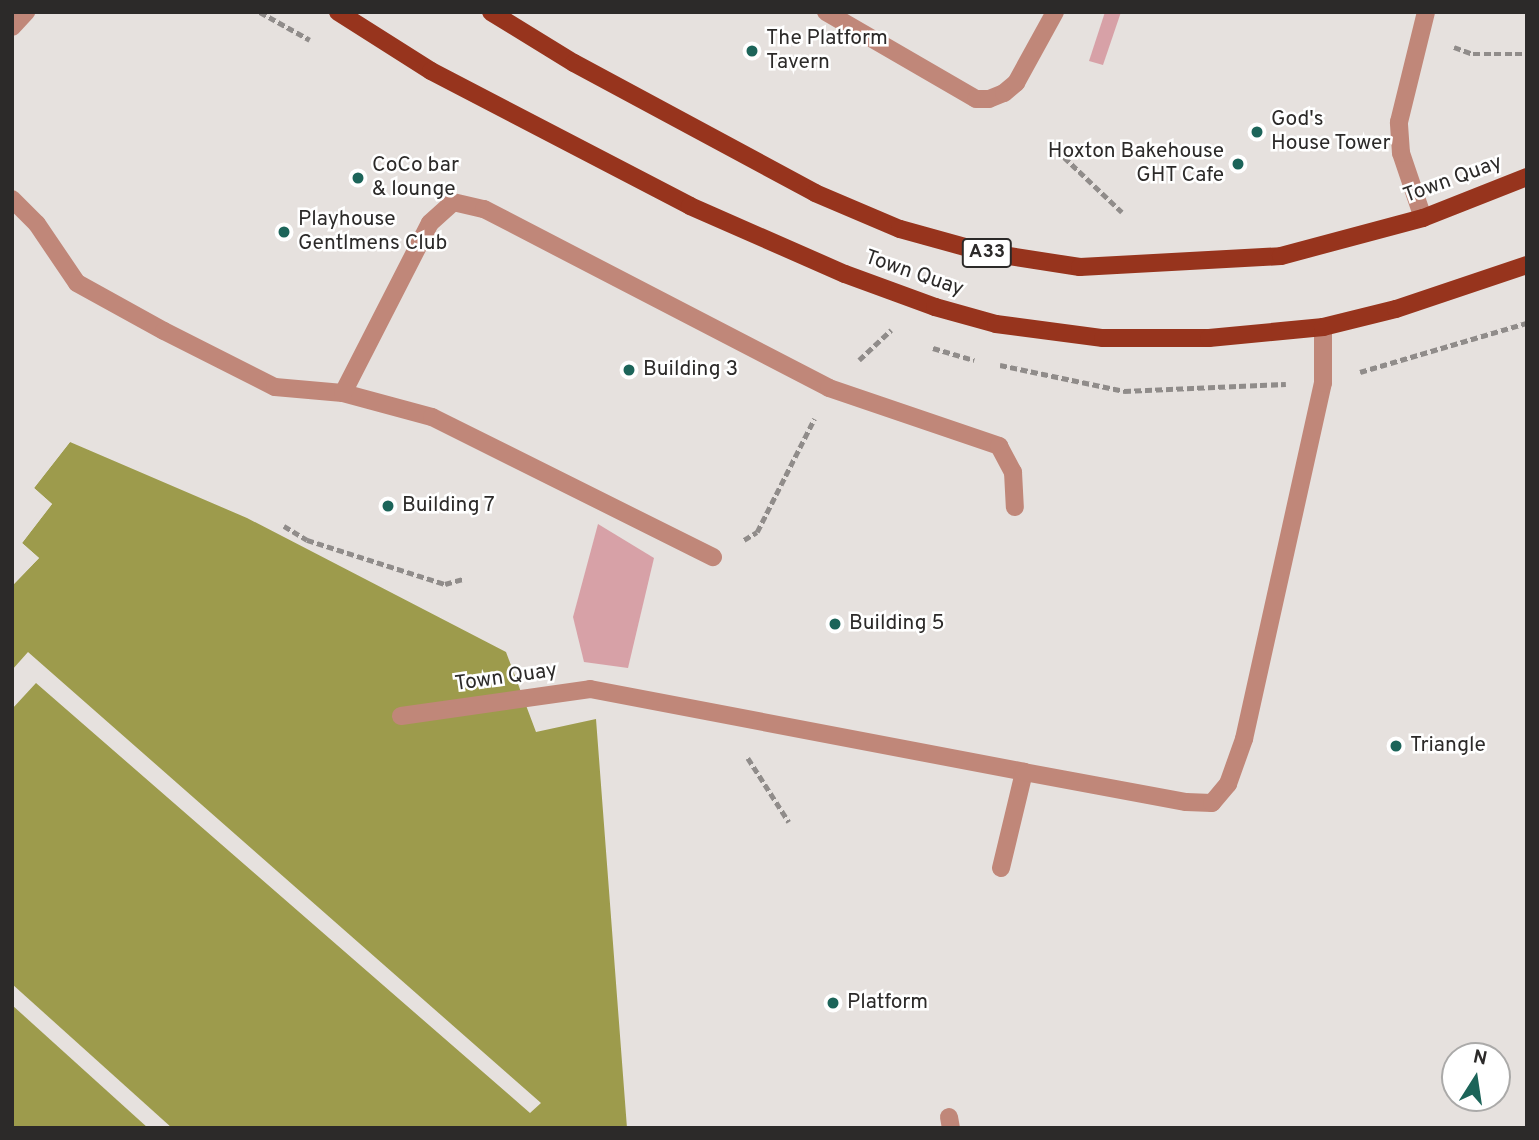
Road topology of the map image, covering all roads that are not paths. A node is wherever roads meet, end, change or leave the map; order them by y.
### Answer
1 (26, 12) edge
2 (338, 12) edge
3 (491, 12) edge
4 (827, 12) edge
5 (1055, 12) edge
6 (1426, 12) edge
7 (12, 27) edge
8 (1527, 177) edge
9 (12, 199) edge
10 (1423, 218) junction
11 (1527, 265) edge
12 (1323, 327) junction
13 (343, 393) junction
14 (1015, 507) dead end
15 (713, 557) road end
16 (401, 716) dead end
17 (1024, 772) junction
18 (1002, 869) dead end

1 - 7 street
2 - 12 main road, Town Quay
3 - 10 main road, Town Quay / A33
4 - 5 street
6 - 10 street
8 - 10 main road, Town Quay / A33
9 - 13 street
11 - 12 main road, Town Quay
12 - 17 street, Town Quay
13 - 14 street
13 - 15 street
16 - 17 street, Town Quay
17 - 18 street

